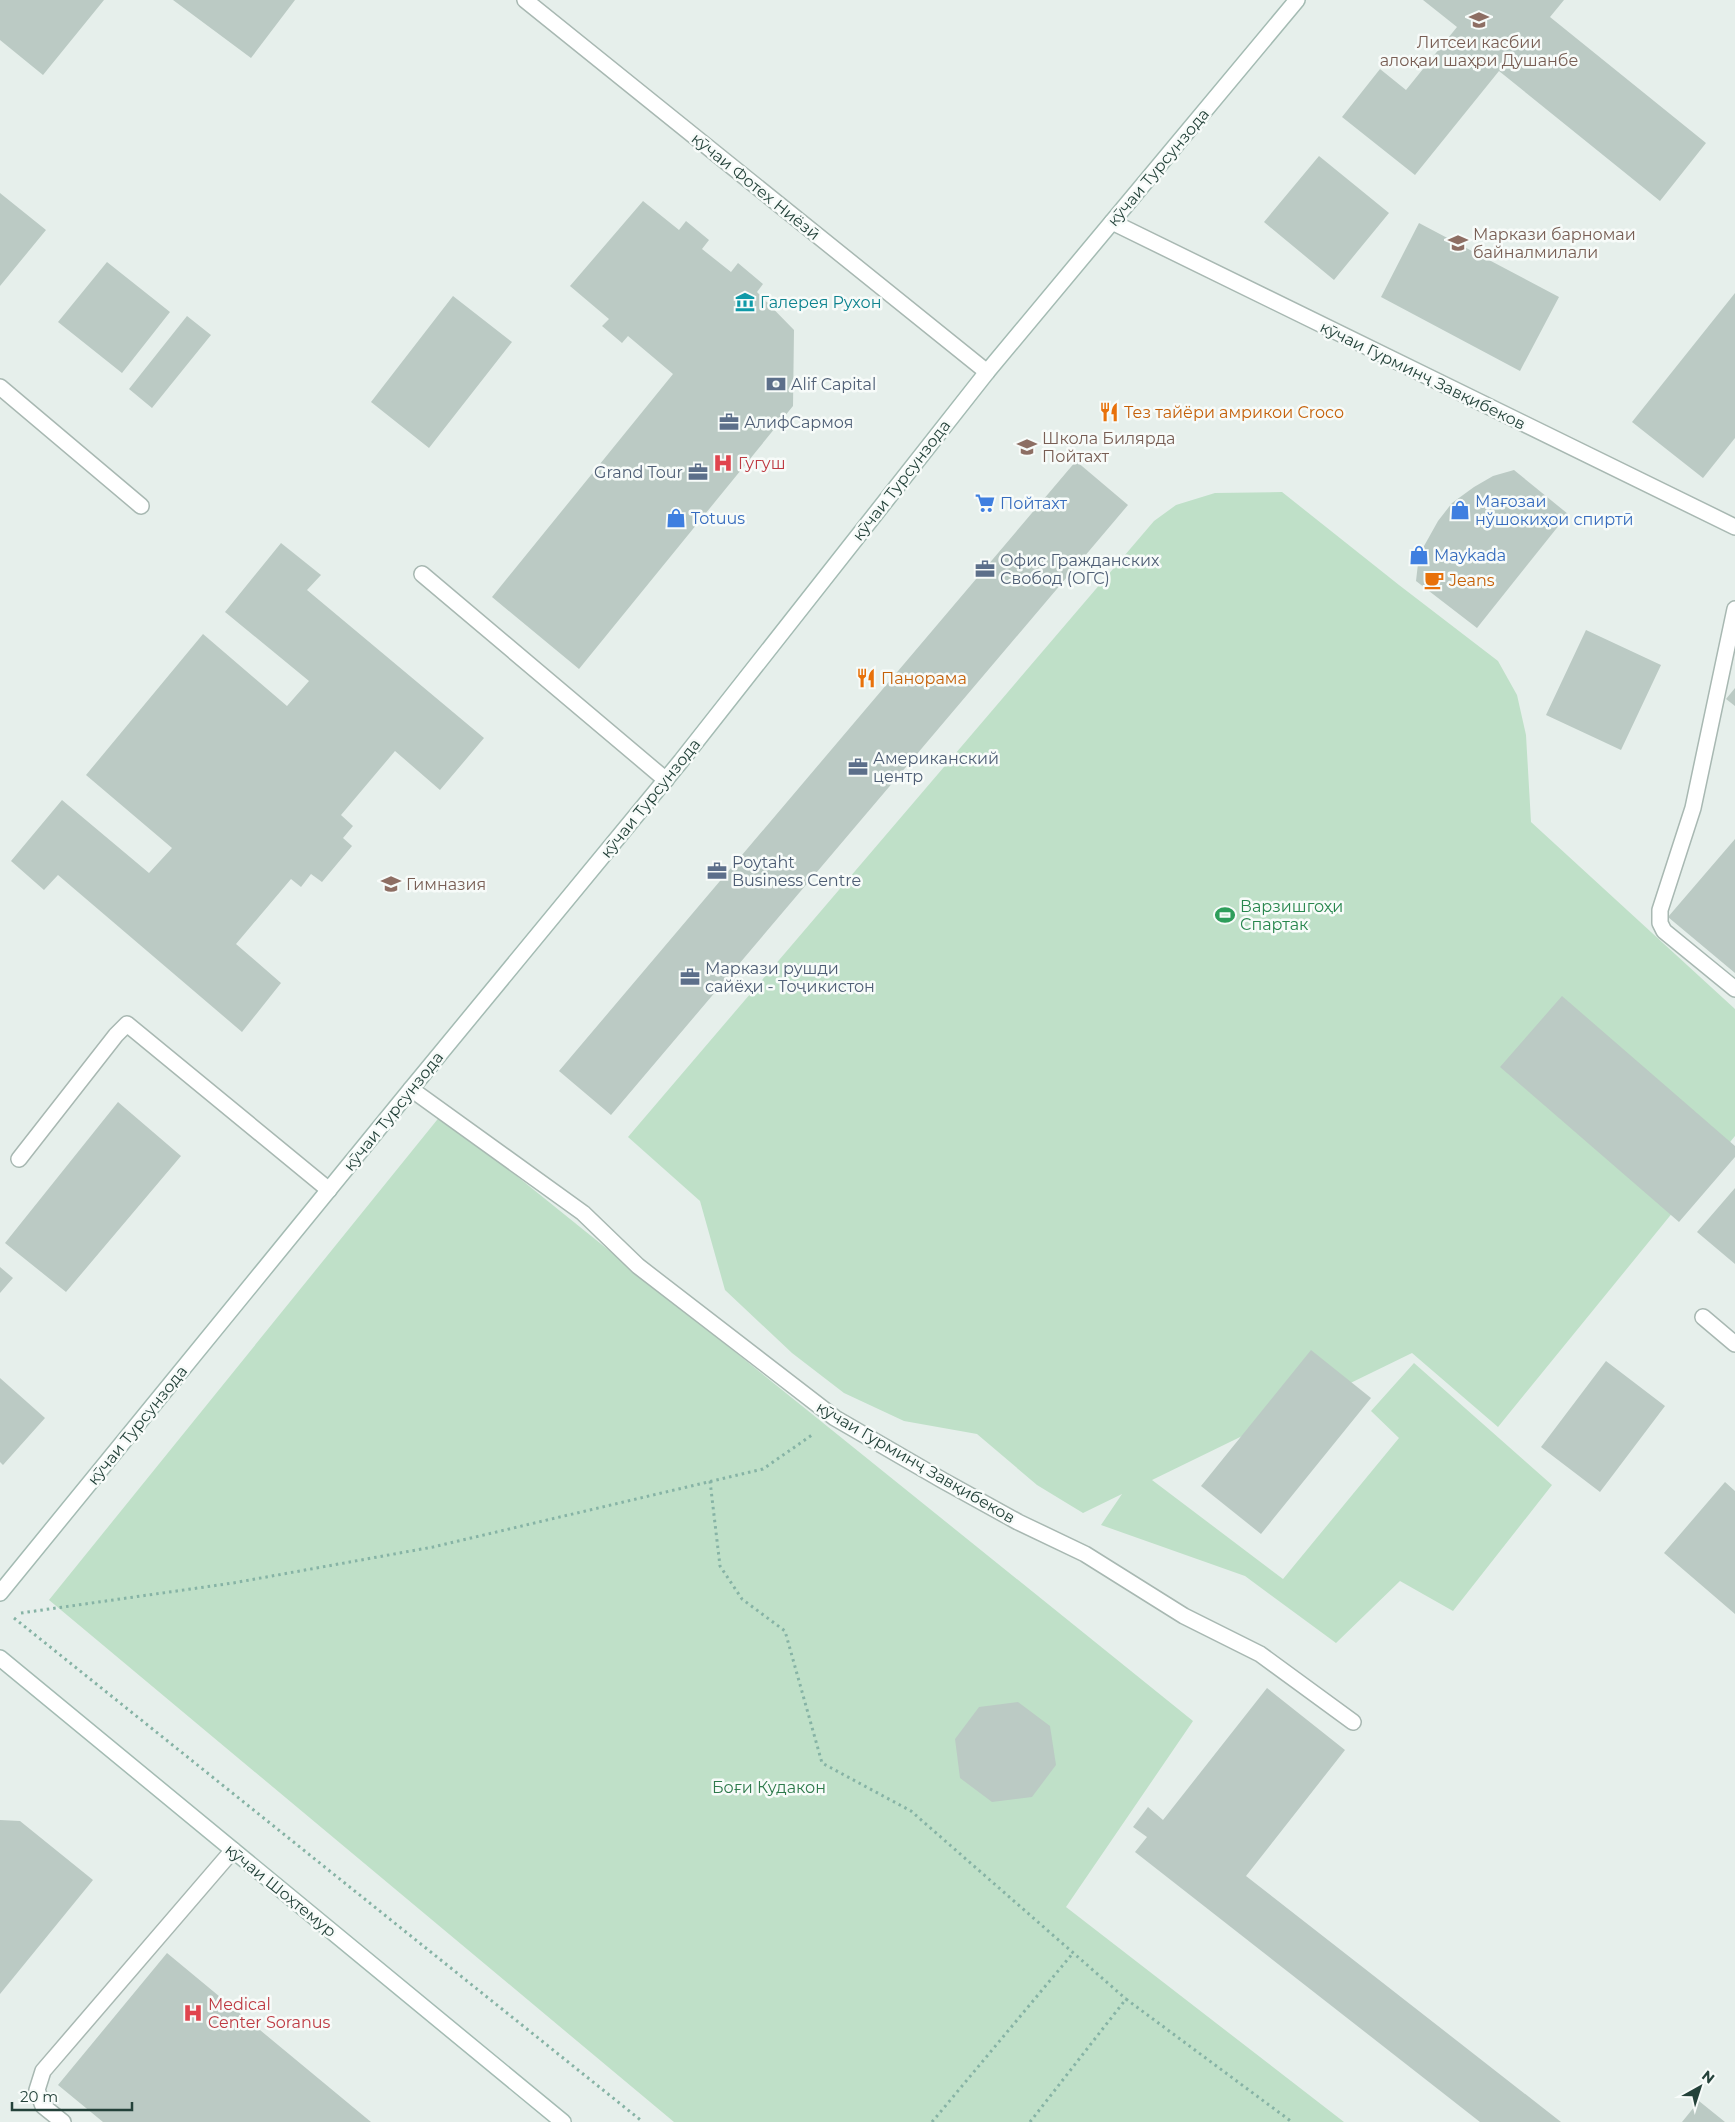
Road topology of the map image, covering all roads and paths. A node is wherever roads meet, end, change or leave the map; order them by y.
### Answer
1 (525, 0) edge
2 (1296, 0) edge
3 (1112, 222) junction
4 (987, 372) junction
5 (0, 387) edge
6 (141, 506) dead end
7 (1735, 528) edge
8 (422, 574) dead end
9 (1735, 609) edge
10 (666, 780) junction
11 (1735, 989) edge
12 (411, 1089) junction
13 (19, 1159) dead end
14 (329, 1190) junction
15 (1703, 1317) dead end
16 (1735, 1344) edge
17 (835, 1418) junction
18 (710, 1481) junction
19 (0, 1593) edge
20 (0, 1658) edge
21 (1353, 1722) dead end
22 (233, 1850) junction
23 (1073, 1953) junction
24 (1126, 1999) junction
25 (63, 2122) edge
26 (563, 2122) edge
27 (643, 2122) edge
28 (932, 2122) edge
29 (1030, 2122) edge
30 (1292, 2122) edge

1 - 4 main road, кӯчаи Фотех Ниёзӣ
2 - 3 main road, кӯчаи Турсунзода
3 - 4 main road, кӯчаи Турсунзода
3 - 7 main road, кӯчаи Гурминҷ Завқибеков
4 - 10 main road, кӯчаи Турсунзода
5 - 6 main road
8 - 10 main road
9 - 11 main road
10 - 12 main road, кӯчаи Турсунзода
12 - 14 main road, кӯчаи Турсунзода
12 - 17 main road, кӯчаи Гурминҷ Завқибеков
13 - 14 main road
14 - 19 main road, кӯчаи Турсунзода
15 - 16 main road
17 - 18 path
17 - 21 main road, кӯчаи Гурминҷ Завқибеков
18 - 23 path
18 - 27 path
20 - 22 main road, кӯчаи Шоҳтемур
22 - 25 main road
22 - 26 main road, кӯчаи Шоҳтемур
23 - 24 path
23 - 28 path
24 - 29 path
24 - 30 path

